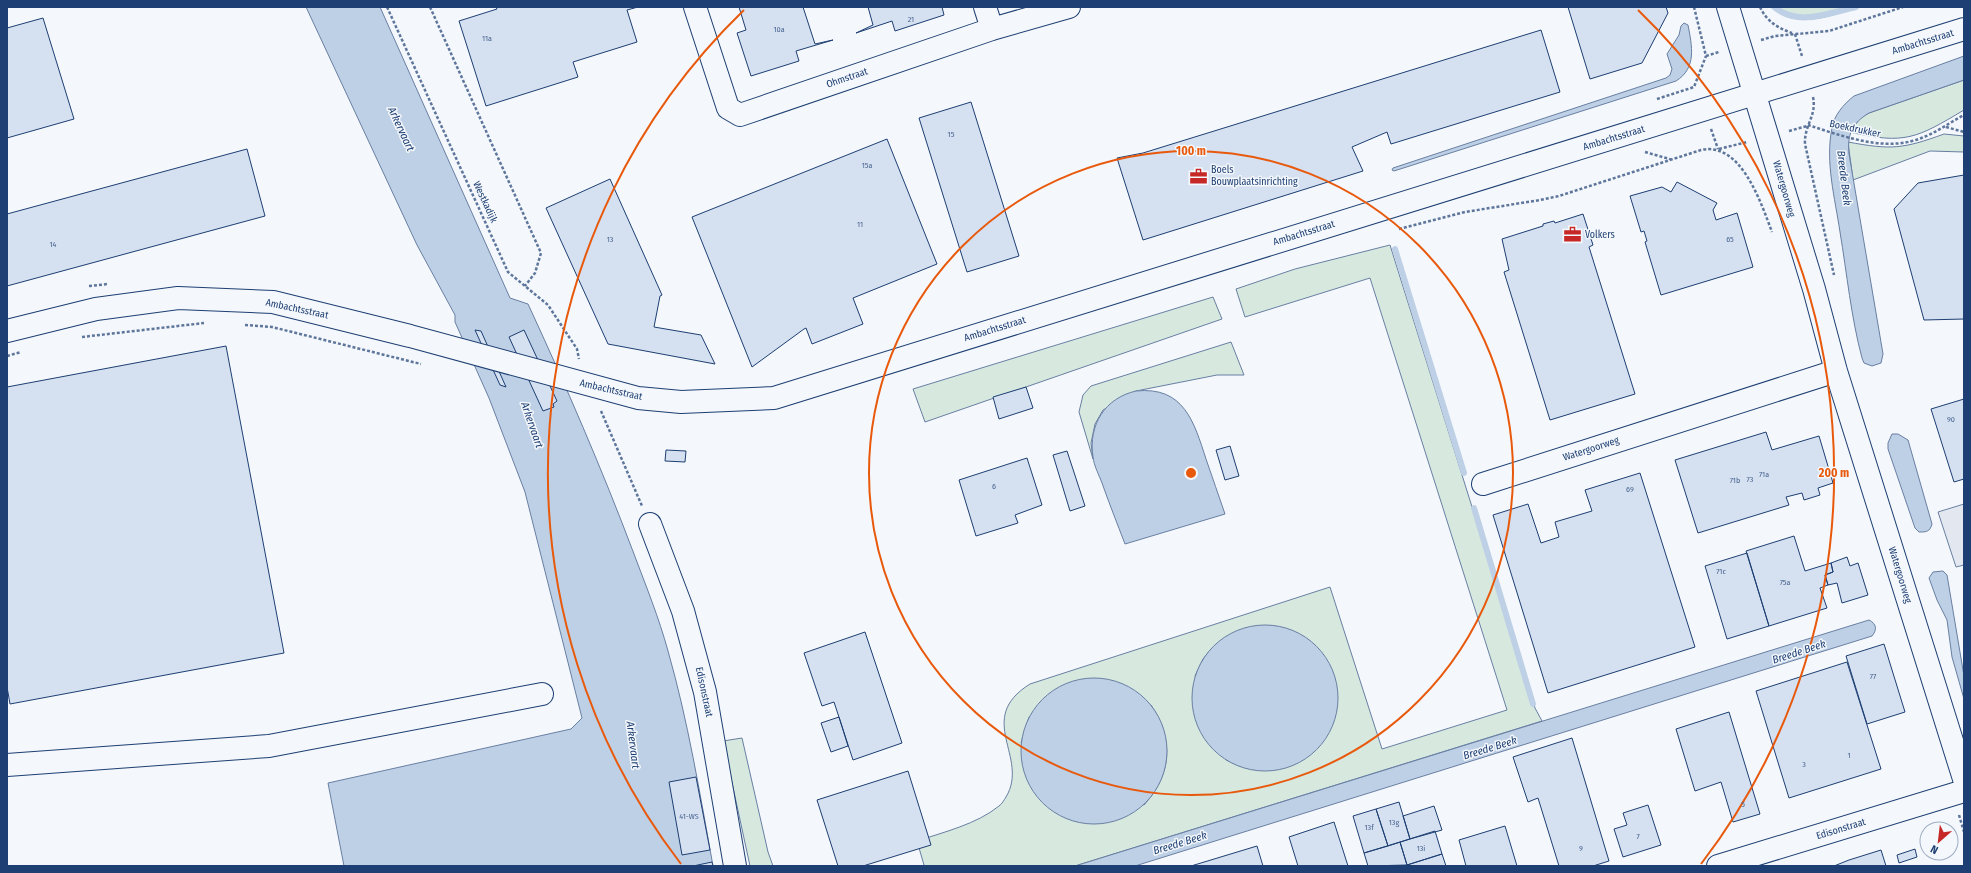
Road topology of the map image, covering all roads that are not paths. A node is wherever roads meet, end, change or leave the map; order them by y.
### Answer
1 (694, 7) edge
2 (985, 7) edge
3 (1069, 7) edge
4 (1728, 7) edge
5 (992, 29) junction
6 (1964, 29) edge
7 (1756, 94) junction
8 (7, 331) edge
9 (1836, 371) junction
10 (1483, 484) dead end
11 (650, 524) road end
12 (542, 694) dead end
13 (7, 765) edge
14 (1964, 780) edge
15 (1964, 791) edge
16 (735, 866) edge
17 (1718, 866) edge

1 - 5 street, Ohmstraat
2 - 5 street
3 - 5 street, Ohmstraat
4 - 7 street, Watergoorweg
6 - 7 street, Ambachtsstraat
7 - 8 street, Ambachtsstraat
7 - 9 street, Watergoorweg
9 - 10 street, Watergoorweg
9 - 14 street, Watergoorweg
11 - 16 street, Edisonstraat
12 - 13 street
15 - 17 street, Edisonstraat

